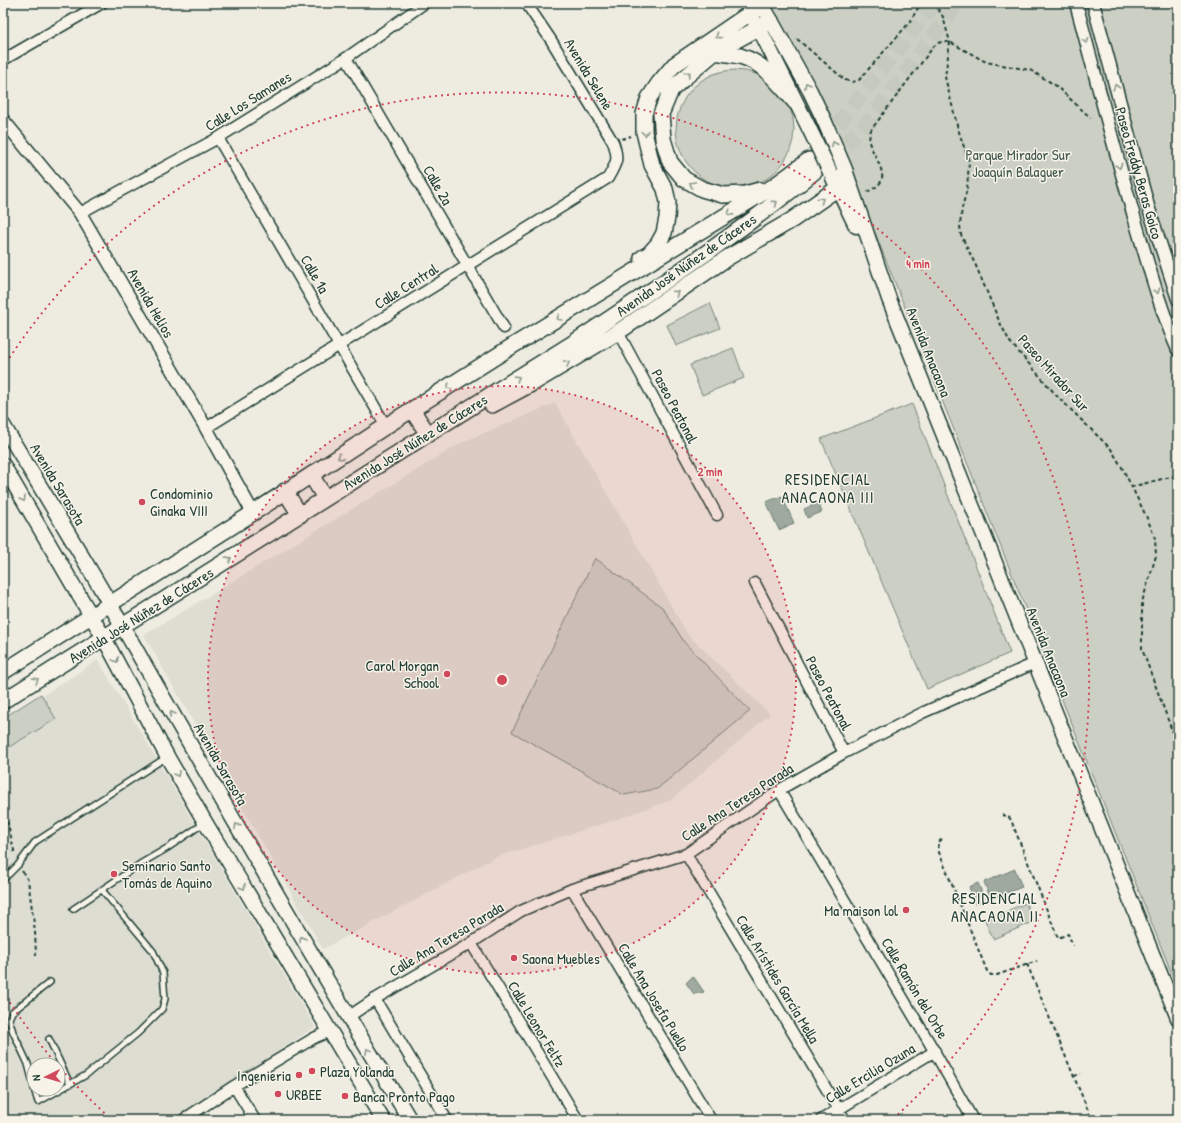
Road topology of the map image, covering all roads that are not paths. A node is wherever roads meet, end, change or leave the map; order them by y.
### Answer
1 (102, 3) edge
2 (425, 3) edge
3 (526, 3) edge
4 (1076, 3) edge
5 (1093, 3) edge
6 (755, 7) edge
7 (765, 25) junction
8 (715, 52) junction
9 (346, 58) junction
10 (3, 60) edge
11 (795, 102) junction
12 (3, 120) edge
13 (218, 138) junction
14 (616, 164) joint
15 (818, 167) junction
16 (844, 169) junction
17 (771, 188) junction
18 (838, 188) junction
19 (80, 213) junction
20 (468, 265) junction
21 (889, 299) junction
22 (1178, 299) edge
23 (578, 307) junction
24 (504, 328) dead end
25 (618, 332) junction
26 (339, 345) junction
27 (1178, 350) edge
28 (412, 410) junction
29 (3, 425) edge
30 (386, 426) junction
31 (206, 428) junction
32 (430, 433) junction
33 (3, 465) edge
34 (311, 475) junction
35 (285, 491) junction
36 (325, 498) junction
37 (253, 513) junction
38 (300, 515) junction
39 (717, 515) dead end
40 (754, 583) dead end
41 (110, 604) junction
42 (92, 616) junction
43 (123, 626) junction
44 (104, 638) junction
45 (1035, 663) junction
46 (3, 672) edge
47 (3, 701) edge
48 (844, 753) junction
49 (168, 758) junction
50 (779, 790) junction
51 (205, 822) junction
52 (686, 854) junction
53 (3, 880) edge
54 (102, 890) junction
55 (572, 890) junction
56 (73, 908) dead end
57 (471, 942) junction
58 (50, 982) dead end
59 (375, 999) junction
60 (348, 1017) junction
61 (1178, 1018) edge
62 (330, 1031) junction
63 (48, 1039) dead end
64 (935, 1051) junction
65 (26, 1060) edge
66 (70, 1084) junction
67 (66, 1086) edge
68 (234, 1086) junction
69 (37, 1097) edge
70 (47, 1097) edge
71 (839, 1110) junction
72 (183, 1120) edge
73 (255, 1120) edge
74 (383, 1120) edge
75 (410, 1120) edge
76 (447, 1120) edge
77 (578, 1120) edge
78 (711, 1120) edge
79 (821, 1120) edge
80 (845, 1120) edge
81 (973, 1120) edge

1 - 10 street
2 - 9 street, Calle Los Samanes
3 - 14 street, Avenida Selene
4 -> 27 street, Paseo Freddy Beras Goico
22 -> 5 street, Paseo Freddy Beras Goico
6 - 7 main road, Avenida Anacaona
6 -> 23 main road
7 - 8 main road
7 - 11 main road, Avenida Anacaona
16 -> 7 main road, Avenida Anacaona, bridge
8 - 11 main road
17 -> 8 main road
9 - 13 street, Calle Los Samanes
9 - 20 street, Calle 2a
11 - 15 main road, Avenida Anacaona, bridge
12 - 19 street, Avenida Helios
13 - 19 street, Calle Los Samanes
13 - 26 street, Calle 1a
14 - 20 street, Calle Central
15 - 17 main road, Avenida José Núñez de Cáceres
15 - 18 main road, Avenida Anacaona
32 -> 15 main road, Avenida José Núñez de Cáceres
16 - 18 main road
16 - 21 main road, Avenida Anacaona
17 -> 23 main road, Avenida José Núñez de Cáceres
18 - 21 main road, Avenida Anacaona
25 -> 18 main road
19 - 31 street, Avenida Helios
20 - 24 street, Calle 2a
20 - 26 street, Calle Central
21 - 45 main road, Avenida Anacaona
23 -> 28 main road, Avenida José Núñez de Cáceres
32 -> 25 main road
25 - 39 street, Paseo Peatonal
26 - 30 street, Calle 1a
26 - 31 street, Calle Central
28 - 30 main road, Avenida José Núñez de Cáceres
28 - 32 main road
29 - 41 main road, Avenida Sarasota
30 -> 34 main road, Avenida José Núñez de Cáceres
31 - 37 street, Avenida Helios
32 - 36 main road, Avenida José Núñez de Cáceres
33 -> 42 main road
34 - 35 main road, Avenida José Núñez de Cáceres
34 - 36 main road
35 - 37 main road, Avenida José Núñez de Cáceres
35 - 38 main road
36 - 38 main road, Avenida José Núñez de Cáceres
37 - 41 main road, Avenida José Núñez de Cáceres
43 -> 38 main road, Avenida José Núñez de Cáceres
40 - 48 street, Paseo Peatonal
41 - 42 main road, Avenida José Núñez de Cáceres
41 - 43 main road, Avenida Sarasota
42 - 44 main road
42 - 46 main road, Avenida José Núñez de Cáceres
43 - 44 main road, Avenida José Núñez de Cáceres
60 -> 43 main road, Avenida Sarasota
47 -> 44 main road, Avenida José Núñez de Cáceres
44 -> 49 main road
45 - 48 street, Calle Ana Teresa Parada
45 - 61 main road, Avenida Anacaona
48 - 50 street, Calle Ana Teresa Parada
49 -> 51 main road
49 - 53 lane
50 - 52 street, Calle Ana Teresa Parada
50 - 64 street, Calle Ramón del Orbe
51 - 54 lane
51 -> 62 main road
52 - 55 street, Calle Ana Teresa Parada
52 - 71 street, Calle Arístides García Mella
54 - 56 lane
54 - 66 lane
55 - 57 street, Calle Ana Teresa Parada
55 - 78 street, Calle Ana Josefa Puello
57 - 59 street, Calle Ana Teresa Parada
57 - 77 street, Calle Leonor Feltz
58 - 65 lane
59 - 60 street, Calle Ana Teresa Parada
59 - 76 street
75 -> 60 main road, Avenida Sarasota
62 - 68 street
62 - 74 main road
63 - 66 lane
64 - 71 street, Calle Ercilia Ozuna
64 - 81 street, Calle Ramón del Orbe
66 - 67 lane
68 - 72 street
68 - 73 street
69 - 70 lane
71 - 79 street, Calle Ercilia Ozuna
71 - 80 street, Calle Arístides García Mella

